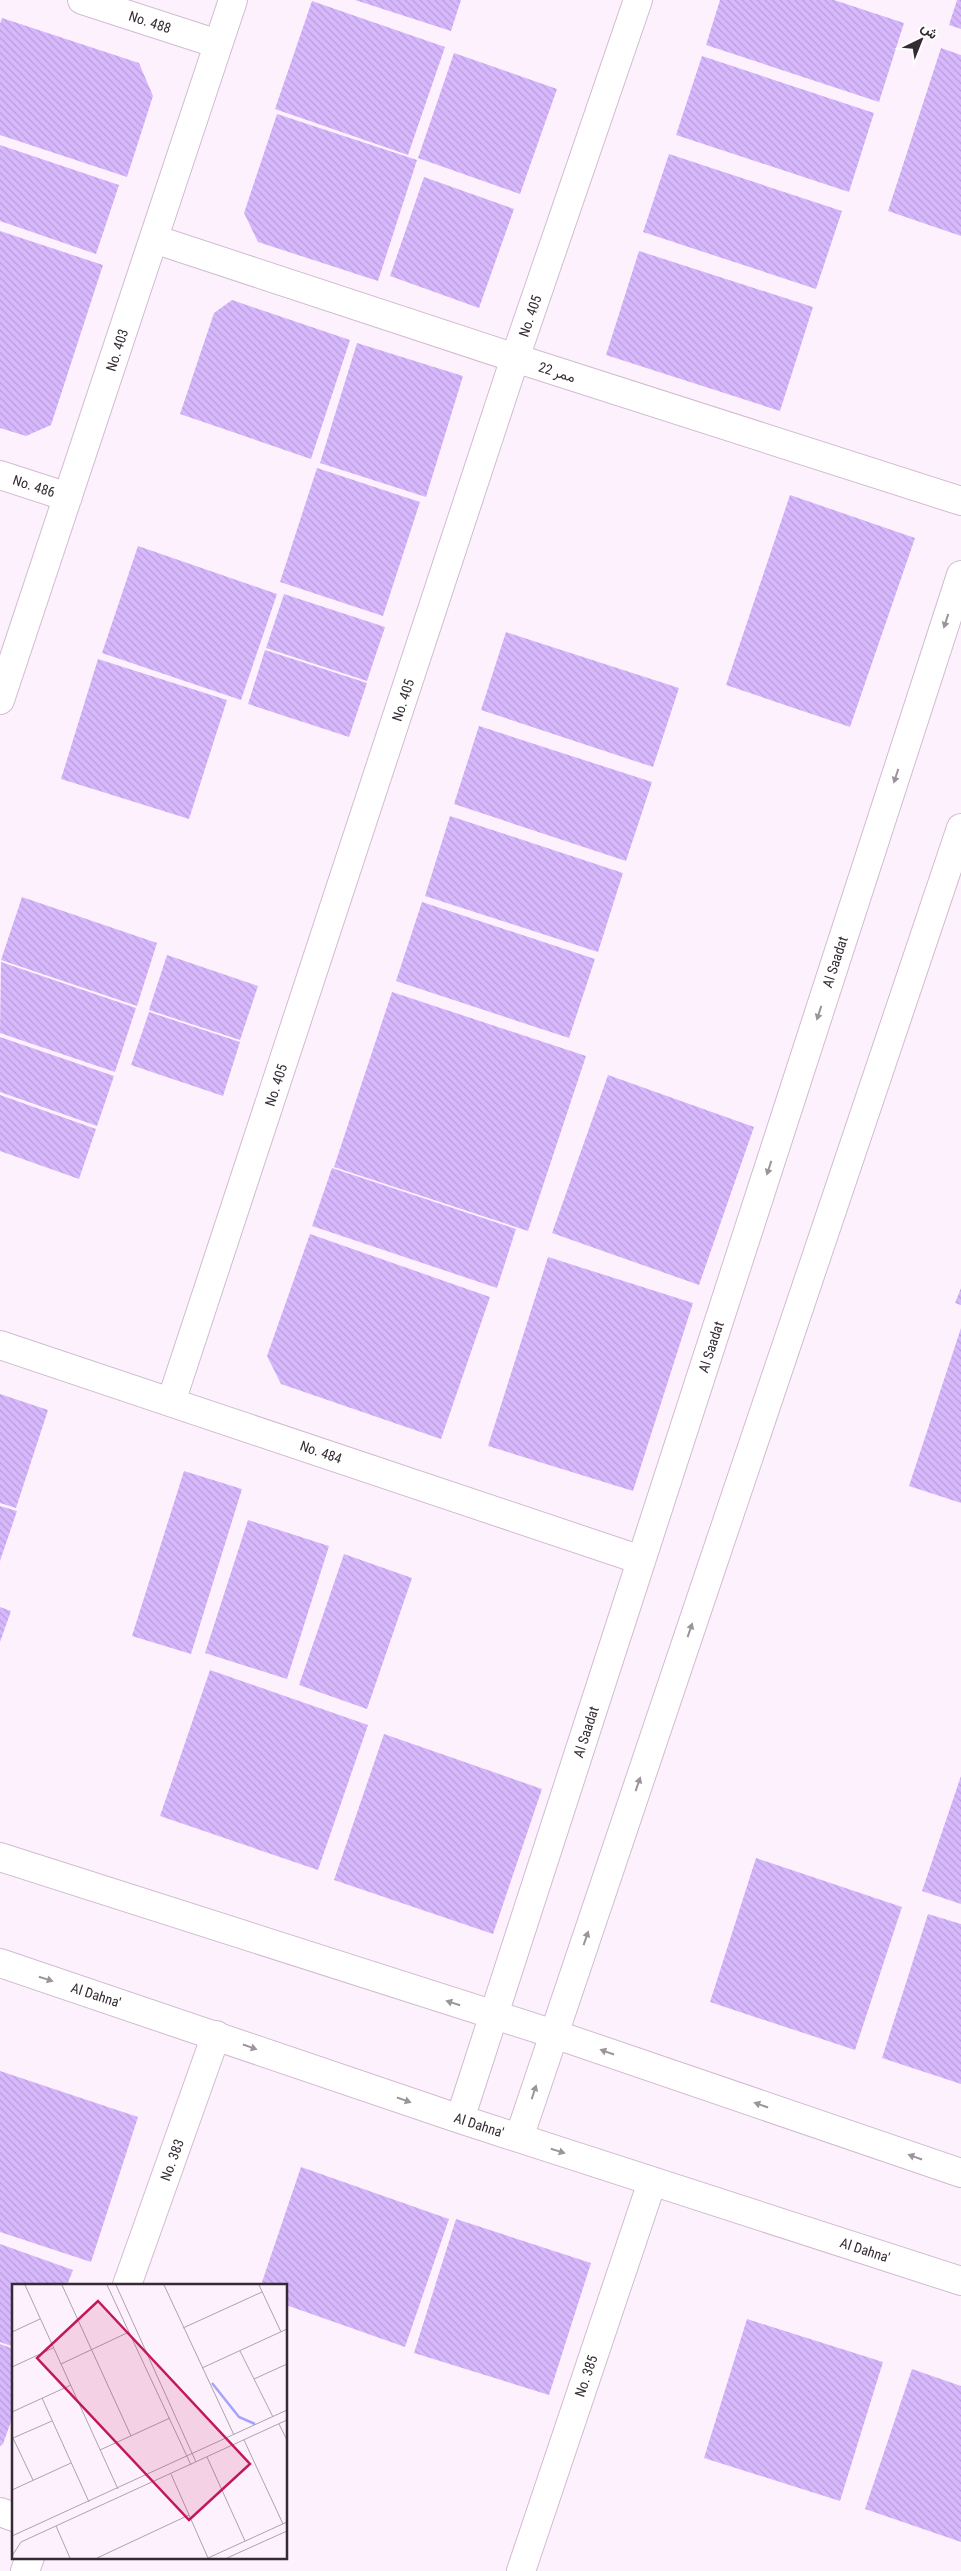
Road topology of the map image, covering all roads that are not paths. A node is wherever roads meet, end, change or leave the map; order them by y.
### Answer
1 (82, 0) edge
2 (233, 0) edge
3 (638, 0) edge
4 (218, 44) junction
5 (154, 239) junction
6 (515, 358) junction
7 (0, 475) edge
8 (68, 497) junction
9 (961, 501) edge
10 (961, 575) edge
11 (0, 700) edge
12 (961, 828) edge
13 (0, 1345) edge
14 (171, 1402) junction
15 (642, 1560) junction
16 (0, 1857) edge
17 (0, 1963) edge
18 (494, 2016) junction
19 (554, 2034) junction
20 (216, 2035) junction
21 (460, 2119) junction
22 (519, 2138) junction
23 (961, 2173) edge
24 (652, 2182) junction
25 (961, 2281) edge
26 (127, 2284) edge
27 (0, 2512) edge
28 (12, 2516) edge
29 (30, 2558) edge
30 (25, 2571) edge
31 (520, 2571) edge

1 - 4 street, No. 488
2 - 4 street, No. 403
3 - 6 street, No. 405
4 - 5 street, No. 403
5 - 6 street, ممر 22
5 - 8 street, No. 403
6 - 9 street, ممر 22
6 - 14 street, No. 405
7 - 8 street, No. 486
8 - 11 street, No. 403
10 -> 15 street, Al Saadat
19 -> 12 street
13 - 14 street, No. 484
14 - 15 street, No. 484
15 - 18 street, Al Saadat
18 -> 16 street
17 -> 20 street, Al Dahna'
18 - 19 street
18 - 21 street, Al Saadat
22 -> 19 street
23 -> 19 street
20 -> 21 street, Al Dahna'
20 - 26 street, No. 383
21 - 22 street, Al Dahna'
22 -> 24 street, Al Dahna'
24 - 25 street, Al Dahna'
24 - 31 street, No. 385
27 - 28 street
29 - 30 street

